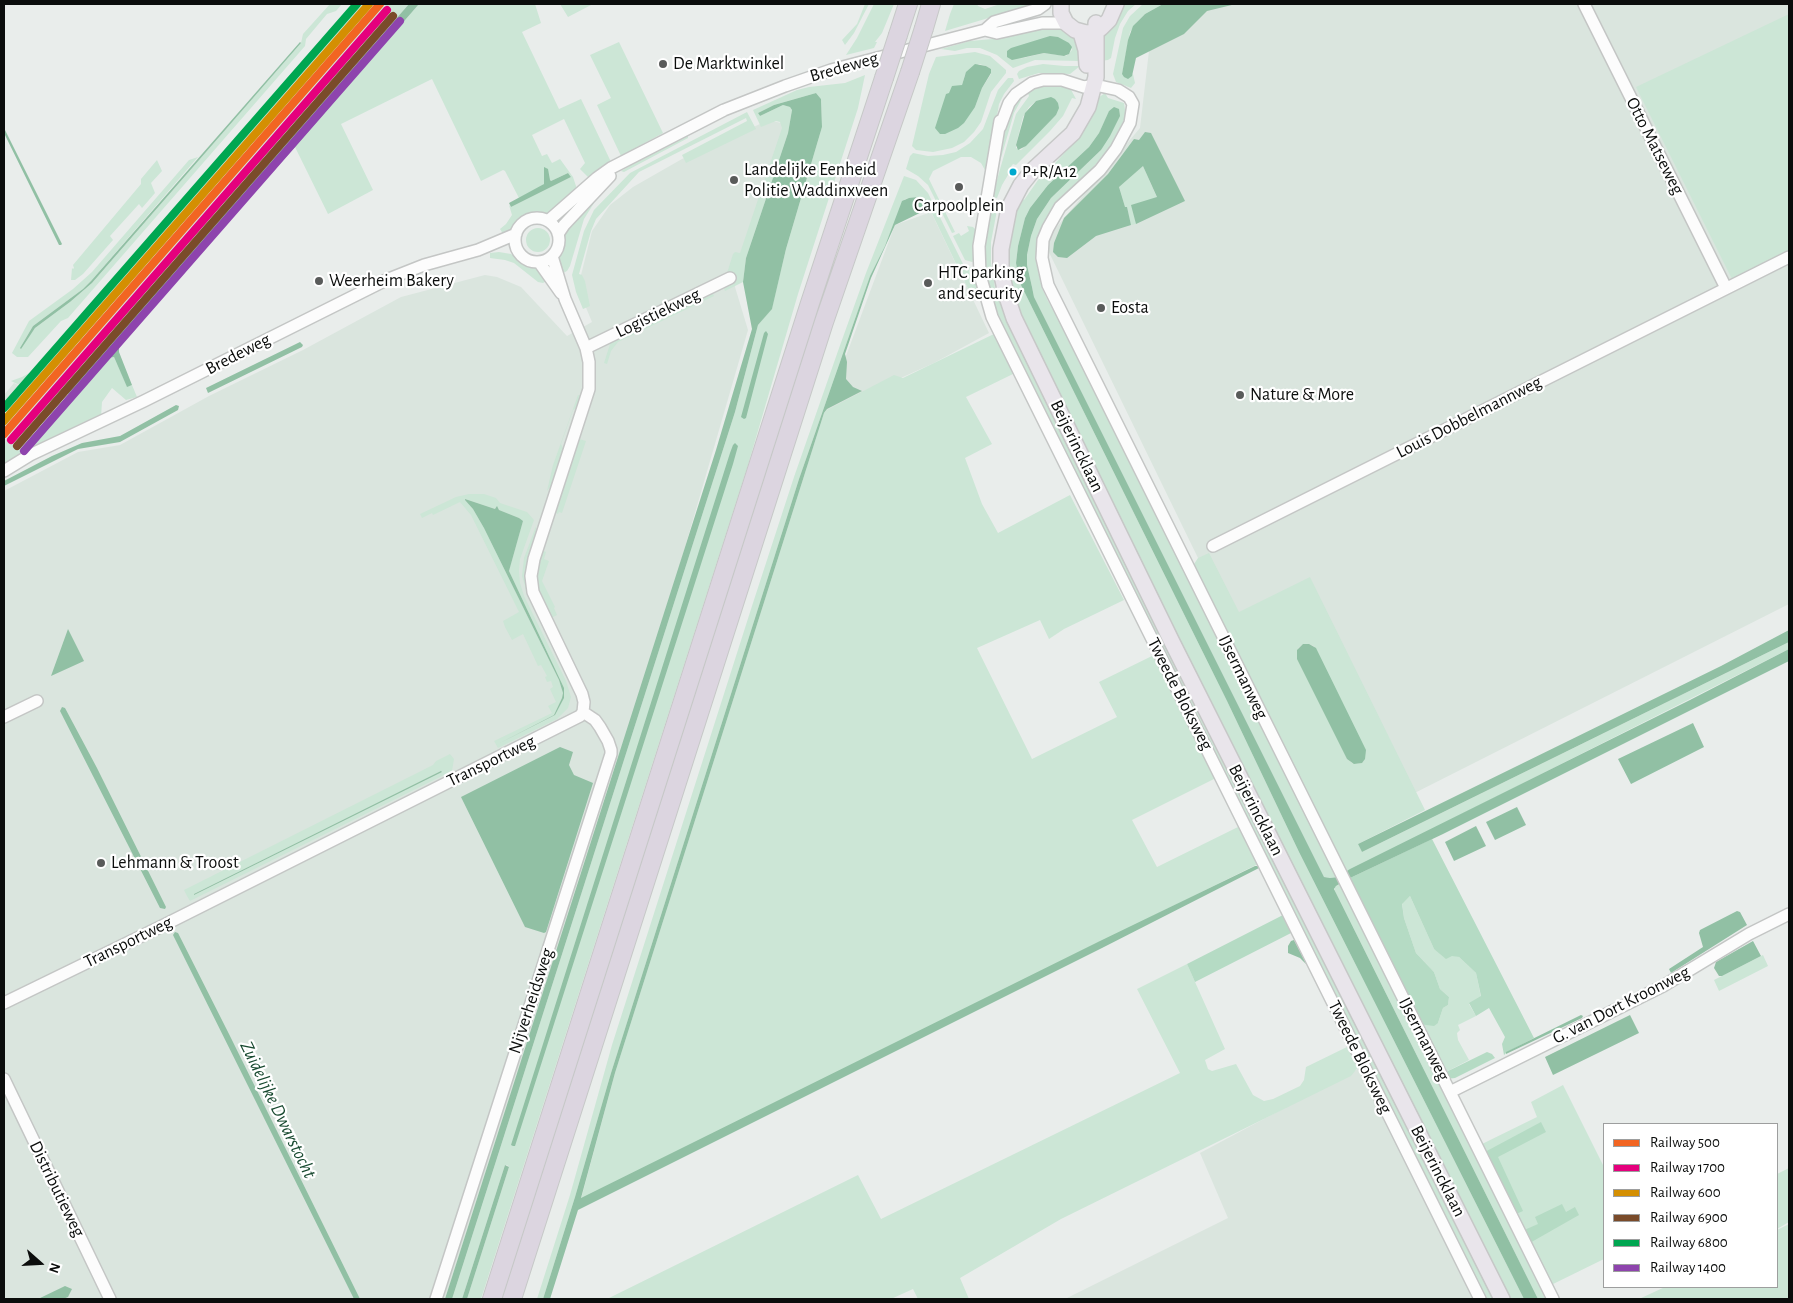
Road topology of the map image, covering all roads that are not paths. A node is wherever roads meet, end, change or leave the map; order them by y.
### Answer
1 (908, 4) edge
2 (931, 4) edge
3 (1584, 4) edge
4 (1041, 6) edge
5 (1112, 6) edge
6 (1062, 12) edge
7 (1091, 29) junction
8 (986, 30) junction
9 (1089, 84) junction
10 (628, 160) junction
11 (548, 221) junction
12 (516, 234) junction
13 (558, 234) junction
14 (517, 248) junction
15 (478, 250) junction
16 (552, 256) junction
17 (1789, 257) edge
18 (539, 262) junction
19 (730, 278) dead end
20 (1726, 288) junction
21 (565, 299) junction
22 (586, 348) junction
23 (4, 471) edge
24 (1213, 546) dead end
25 (37, 701) dead end
26 (583, 712) junction
27 (4, 717) edge
28 (1789, 914) edge
29 (4, 1003) edge
30 (4, 1080) edge
31 (1450, 1092) junction
32 (106, 1298) edge
33 (436, 1299) edge
34 (492, 1299) edge
35 (512, 1299) edge
36 (1480, 1299) edge
37 (1502, 1299) edge
38 (1553, 1299) edge

1 - 34 highway, bridge
2 - 35 highway, bridge
3 - 20 street, Otto Matseweg
4 - 6 street, Bredeweg
4 - 8 street, Bredeweg
5 - 7 main road
6 - 7 main road
6 - 8 street, Bredeweg
7 - 9 main road, Beijerincklaan
8 - 10 street, Bredeweg
9 - 31 street, IJsermanweg
9 - 36 street, Tweede Bloksweg
9 - 37 main road, Beijerincklaan
10 - 11 street, Bredeweg
10 - 13 street, Bredeweg
11 - 12 street
11 - 13 street
12 - 14 street
12 - 15 street, Bredeweg
13 - 16 street
14 - 15 street, Bredeweg
14 - 18 street
15 - 23 street, Bredeweg
16 - 18 street
16 - 21 street
17 - 20 street, Louis Dobbelmannweg
18 - 21 street
19 - 22 street, Logistiekweg
20 - 24 street, Louis Dobbelmannweg
21 - 22 street
22 - 26 street
25 - 27 street
26 - 29 street, Transportweg
26 - 33 street, Nijverheidsweg
28 - 31 street, G. van Dort Kroonweg
30 - 32 street, Distributieweg
31 - 38 street, IJsermanweg

